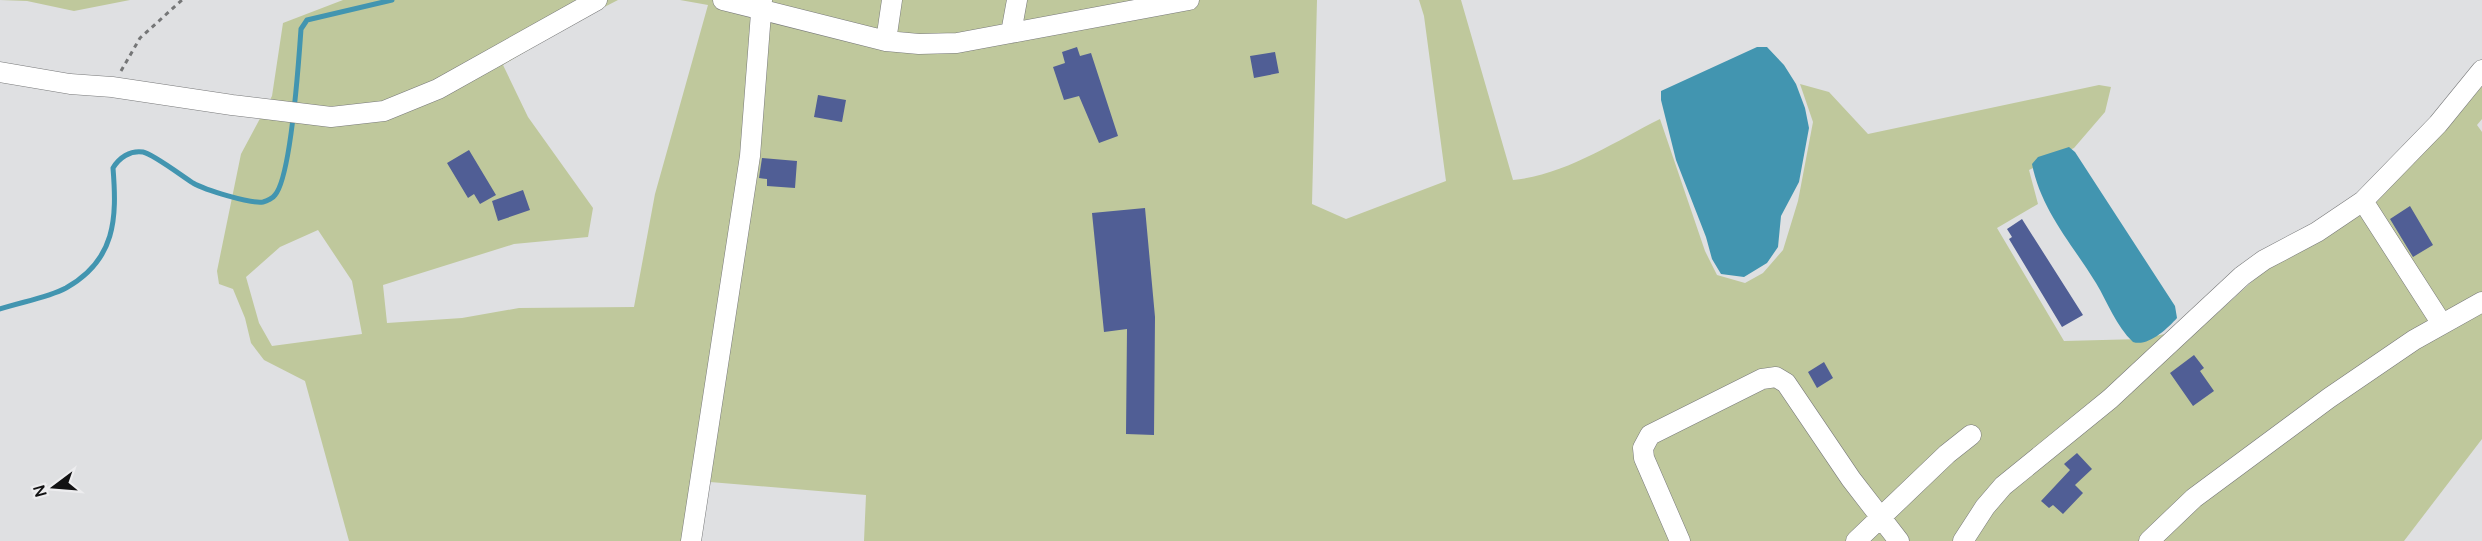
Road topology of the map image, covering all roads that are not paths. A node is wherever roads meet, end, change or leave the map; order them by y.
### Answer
1 (597, 0) edge
2 (723, 0) edge
3 (892, 0) edge
4 (1017, 0) edge
5 (1187, 0) edge
6 (762, 5) edge
7 (1011, 33) junction
8 (886, 41) junction
9 (2482, 70) edge
10 (0, 72) edge
11 (2363, 201) junction
12 (2482, 302) edge
13 (2442, 324) junction
14 (1971, 435) dead end
15 (1880, 517) junction
16 (690, 541) edge
17 (1680, 541) edge
18 (1856, 541) edge
19 (1899, 541) edge
20 (1963, 541) edge
21 (2149, 541) edge

1 - 10 street
2 - 6 street
3 - 8 street
4 - 7 street
5 - 7 street
6 - 8 street
6 - 16 street
7 - 8 street
9 - 11 street
11 - 13 street
11 - 20 street
12 - 13 street
13 - 21 street
14 - 15 street
15 - 17 street
15 - 18 street
15 - 19 street

